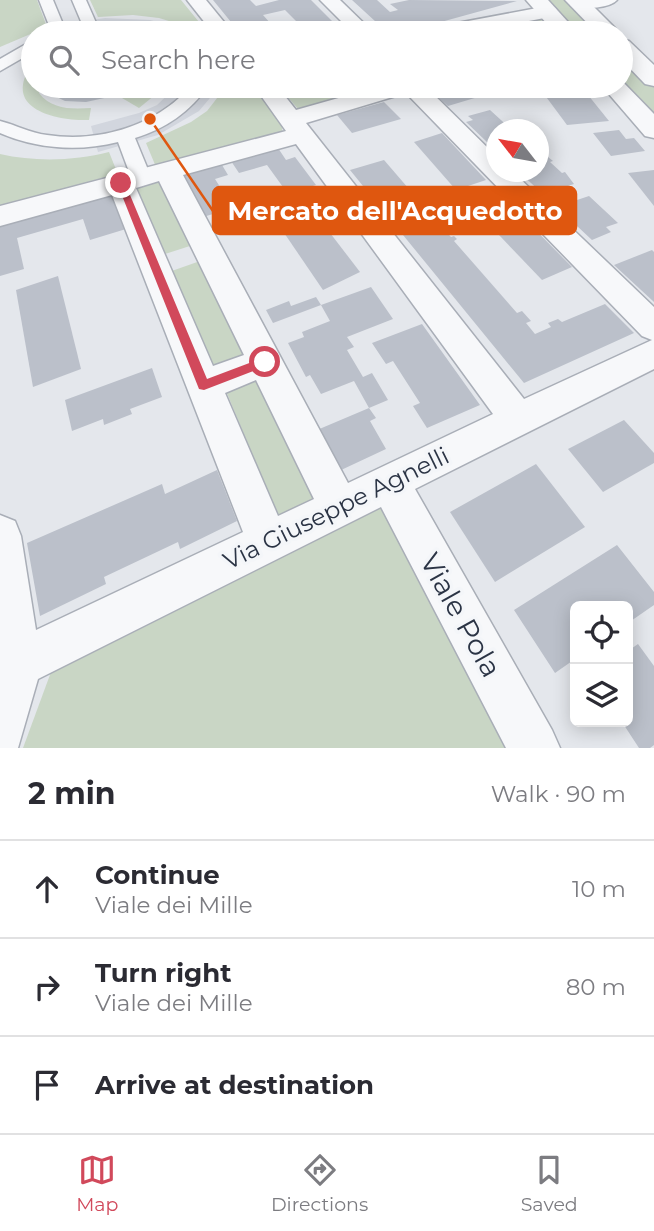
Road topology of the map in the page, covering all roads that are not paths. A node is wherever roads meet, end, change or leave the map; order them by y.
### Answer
1 (47, 0) edge
2 (79, 0) edge
3 (196, 0) edge
4 (329, 0) edge
5 (608, 0) edge
6 (577, 1) edge
7 (541, 8) edge
8 (55, 21) edge
9 (89, 21) edge
10 (213, 21) edge
11 (351, 21) edge
12 (486, 21) edge
13 (554, 21) edge
14 (596, 21) edge
15 (21, 53) edge
16 (633, 58) edge
17 (0, 66) edge
18 (654, 79) edge
19 (189, 98) edge
20 (275, 98) edge
21 (373, 98) edge
22 (424, 98) edge
23 (625, 98) edge
24 (0, 126) edge
25 (297, 126) junction
26 (654, 130) edge
27 (124, 134) junction
28 (22, 136) junction
29 (0, 141) edge
30 (486, 160) edge
31 (143, 177) junction
32 (508, 182) edge
33 (0, 216) edge
34 (206, 248) junction
35 (155, 266) junction
36 (654, 327) edge
37 (654, 353) edge
38 (265, 362) junction
39 (204, 385) junction
40 (518, 419) junction
41 (389, 482) junction
42 (340, 507) junction
43 (0, 536) edge
44 (268, 542) junction
45 (18, 664) junction
46 (0, 730) edge
47 (534, 748) edge

1 - 8 street
2 - 9 street
3 - 10 street
4 - 11 street
5 - 6 street
6 - 14 street
7 - 12 street
7 - 13 street
15 - 17 street
16 - 18 street
19 - 27 street
20 - 25 street
21 - 25 street
22 - 30 street
23 - 26 street
24 - 28 street
25 - 31 street
25 - 40 street
27 - 28 street
27 - 31 street
28 - 29 street
31 - 33 street
31 - 34 street
31 - 35 street
32 - 36 street
34 - 35 street
34 - 38 street
35 - 39 street
37 - 40 street, Via Giuseppe Agnelli
38 - 39 street
38 - 42 street
39 - 44 street
40 - 41 street, Via Giuseppe Agnelli
41 - 42 street, Via Giuseppe Agnelli
41 - 47 street, Viale Pola
42 - 44 street, Via Giuseppe Agnelli
43 - 45 street
44 - 45 street, Via Giuseppe Agnelli
45 - 46 street

